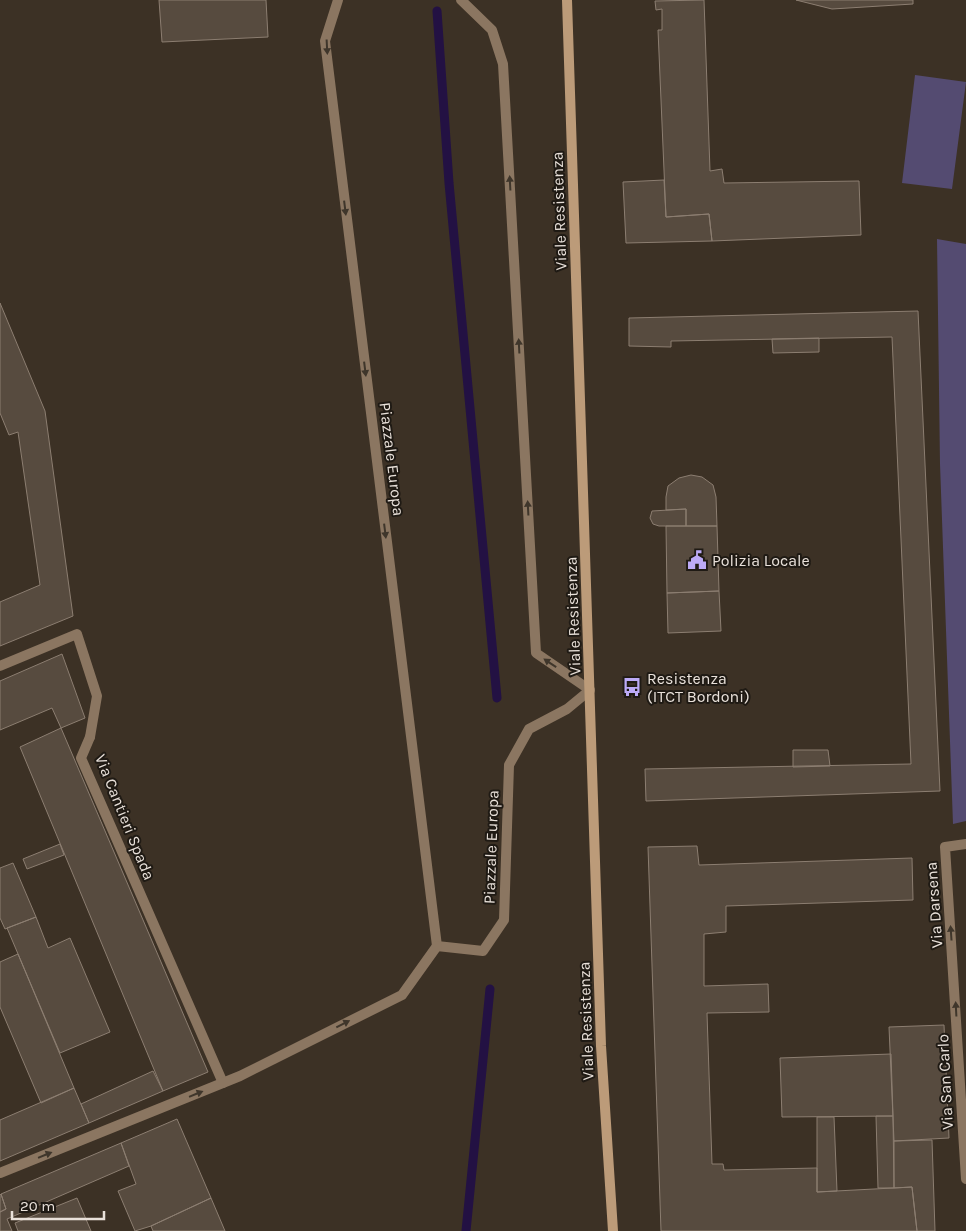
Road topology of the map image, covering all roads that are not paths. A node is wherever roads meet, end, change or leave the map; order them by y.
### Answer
1 (338, 0) edge
2 (461, 0) edge
3 (567, 0) edge
4 (0, 666) edge
5 (590, 690) junction
6 (966, 844) edge
7 (436, 946) junction
8 (954, 982) joint
9 (223, 1083) junction
10 (0, 1173) edge
11 (966, 1180) edge
12 (613, 1231) edge

1 -> 7 street, Piazzale Europa
5 -> 2 street
3 - 5 main road, Viale Resistenza
4 - 9 street, Via Cantieri Spada
5 - 7 street, Piazzale Europa
5 - 12 main road, Viale Resistenza
8 -> 6 street, Via Darsena
9 -> 7 street
11 -> 8 street, Via San Carlo
10 -> 9 street

